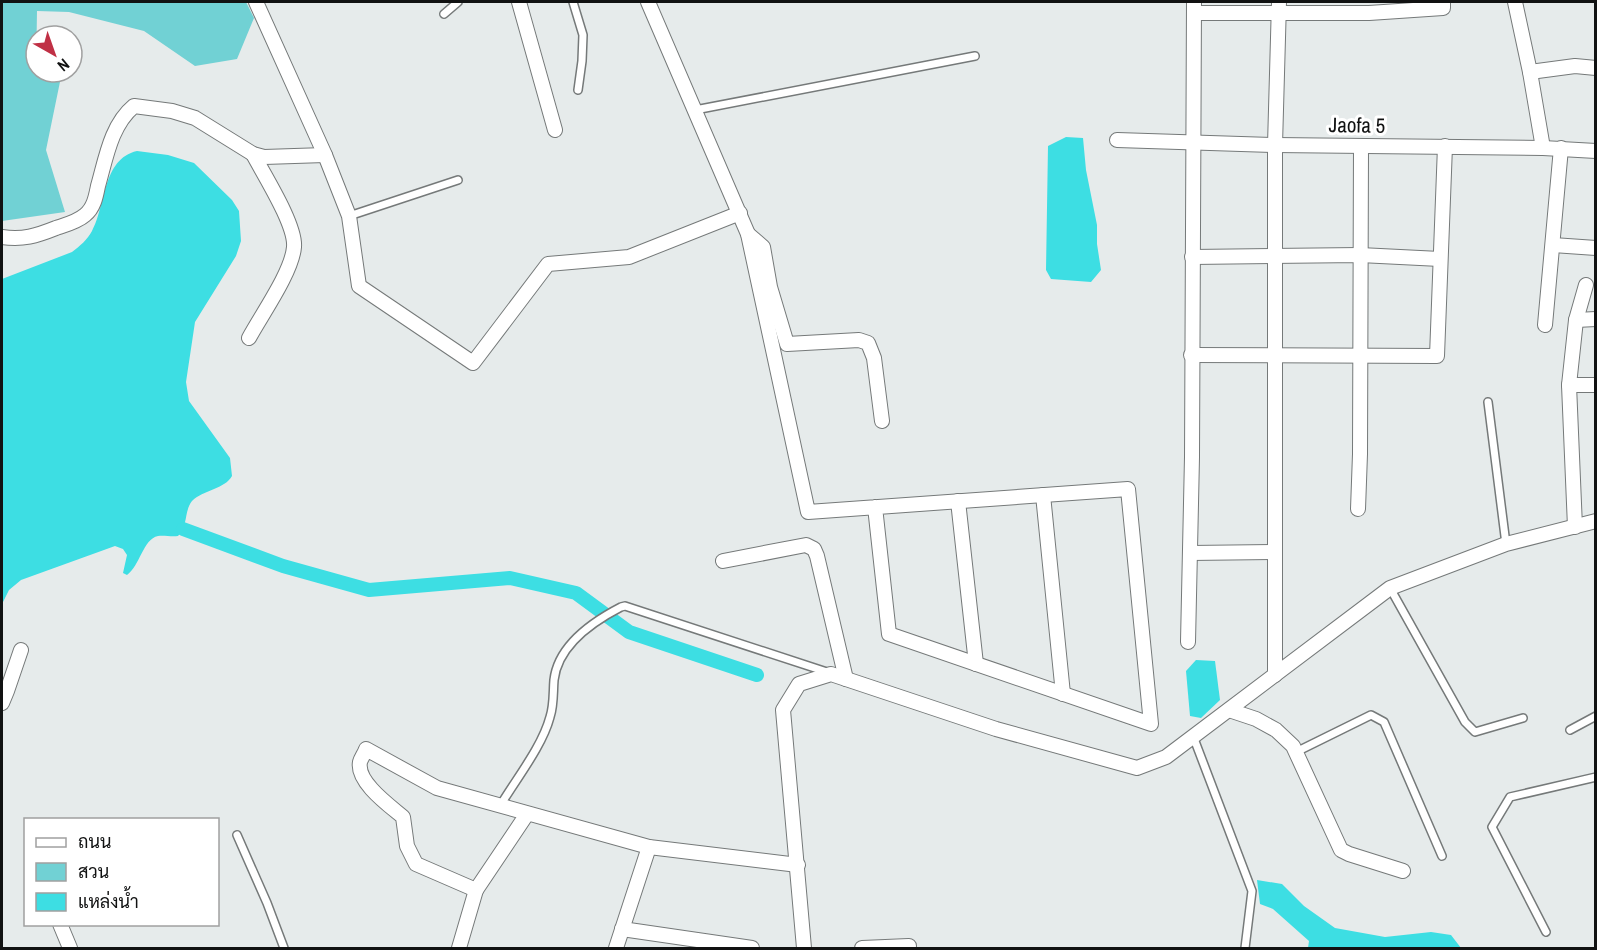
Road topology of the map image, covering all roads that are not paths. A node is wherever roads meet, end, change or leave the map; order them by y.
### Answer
1 (256, 2) edge
2 (458, 2) edge
3 (519, 2) edge
4 (573, 2) edge
5 (648, 2) edge
6 (1443, 2) edge
7 (1515, 2) edge
8 (1194, 7) edge
9 (1369, 7) edge
10 (1279, 8) edge
11 (444, 14) dead end
12 (975, 56) dead end
13 (1596, 68) edge
14 (1530, 72) junction
15 (578, 90) dead end
16 (695, 110) junction
17 (555, 130) dead end
18 (1117, 140) dead end
19 (1193, 142) junction
20 (1275, 145) junction
21 (1361, 146) junction
22 (1445, 146) junction
23 (1543, 148) junction
24 (1561, 148) junction
25 (1596, 151) edge
26 (253, 154) junction
27 (325, 155) junction
28 (458, 180) dead end
29 (740, 213) junction
30 (349, 216) junction
31 (748, 234) junction
32 (2, 237) edge
33 (1553, 245) junction
34 (1596, 248) edge
35 (1360, 255) junction
36 (1275, 256) junction
37 (1192, 257) junction
38 (1440, 259) junction
39 (1586, 285) dead end
40 (1576, 320) junction
41 (1596, 320) edge
42 (1545, 325) dead end
43 (249, 338) dead end
44 (1275, 354) junction
45 (1191, 355) junction
46 (1359, 355) junction
47 (1569, 385) junction
48 (1596, 385) edge
49 (1488, 402) dead end
50 (882, 421) dead end
51 (1043, 495) junction
52 (958, 501) junction
53 (875, 507) junction
54 (1358, 509) dead end
55 (1596, 521) edge
56 (1575, 526) junction
57 (1506, 544) junction
58 (1275, 552) junction
59 (1190, 553) junction
60 (723, 561) dead end
61 (1390, 588) junction
62 (1188, 642) dead end
63 (21, 650) dead end
64 (976, 664) junction
65 (831, 674) junction
66 (1275, 675) junction
67 (846, 679) junction
68 (1063, 694) junction
69 (2, 703) edge
70 (1228, 710) junction
71 (1596, 716) edge
72 (1523, 718) dead end
73 (1570, 730) dead end
74 (1193, 736) junction
75 (1296, 752) junction
76 (1596, 777) edge
77 (500, 806) junction
78 (527, 813) junction
79 (237, 835) dead end
80 (649, 847) junction
81 (1442, 856) dead end
82 (798, 865) junction
83 (1403, 871) dead end
84 (476, 890) junction
85 (61, 926) edge
86 (622, 928) junction
87 (1546, 932) dead end
88 (909, 946) dead end
89 (70, 948) edge
90 (284, 948) edge
91 (459, 948) edge
92 (616, 948) edge
93 (752, 948) edge
94 (804, 948) edge
95 (862, 948) edge
96 (1245, 948) edge

1 - 27 street
2 - 11 lane
3 - 17 street
4 - 15 lane
5 - 16 street
6 - 9 street
7 - 14 street
8 - 10 street
8 - 19 street
9 - 10 street
10 - 20 street
12 - 16 lane
13 - 14 street
14 - 23 street
16 - 29 street
18 - 19 street, Jaofa 5
19 - 20 street, Jaofa 5
19 - 37 street
20 - 21 street, Jaofa 5
20 - 36 street
21 - 22 street, Jaofa 5
21 - 35 street
22 - 23 street, Jaofa 5
22 - 38 street
23 - 24 street, Jaofa 5
24 - 25 street, Jaofa 5
24 - 33 street
26 - 27 street
26 - 32 street
26 - 43 street
27 - 30 street
28 - 30 lane
29 - 30 street
29 - 31 street
31 - 50 street
31 - 53 street
33 - 34 street
33 - 42 street
35 - 36 street
35 - 38 street
35 - 46 street
36 - 37 street
36 - 44 street
37 - 45 street
38 - 46 street
39 - 40 street
40 - 41 street
40 - 47 street
44 - 45 street
44 - 46 street
44 - 58 street
45 - 59 street
46 - 54 street
47 - 48 street
47 - 56 street
49 - 57 lane
51 - 52 street
51 - 68 street
51 - 68 street
52 - 53 street
52 - 64 street
53 - 64 street
55 - 56 street
56 - 57 street
57 - 61 street
58 - 59 street
58 - 66 street
59 - 62 street
60 - 67 street
61 - 66 street
61 - 72 lane
63 - 69 street
64 - 68 street
65 - 67 street
65 - 77 lane
65 - 82 street
66 - 70 street
67 - 74 street
70 - 74 street
70 - 75 street
71 - 73 lane
74 - 96 lane
75 - 81 lane
75 - 83 street
76 - 87 lane
77 - 78 street
77 - 84 street
78 - 80 street
78 - 84 street
79 - 90 lane
80 - 82 street
80 - 86 street
82 - 94 street
84 - 91 street
85 - 89 street
86 - 92 street
86 - 93 street
88 - 95 street

